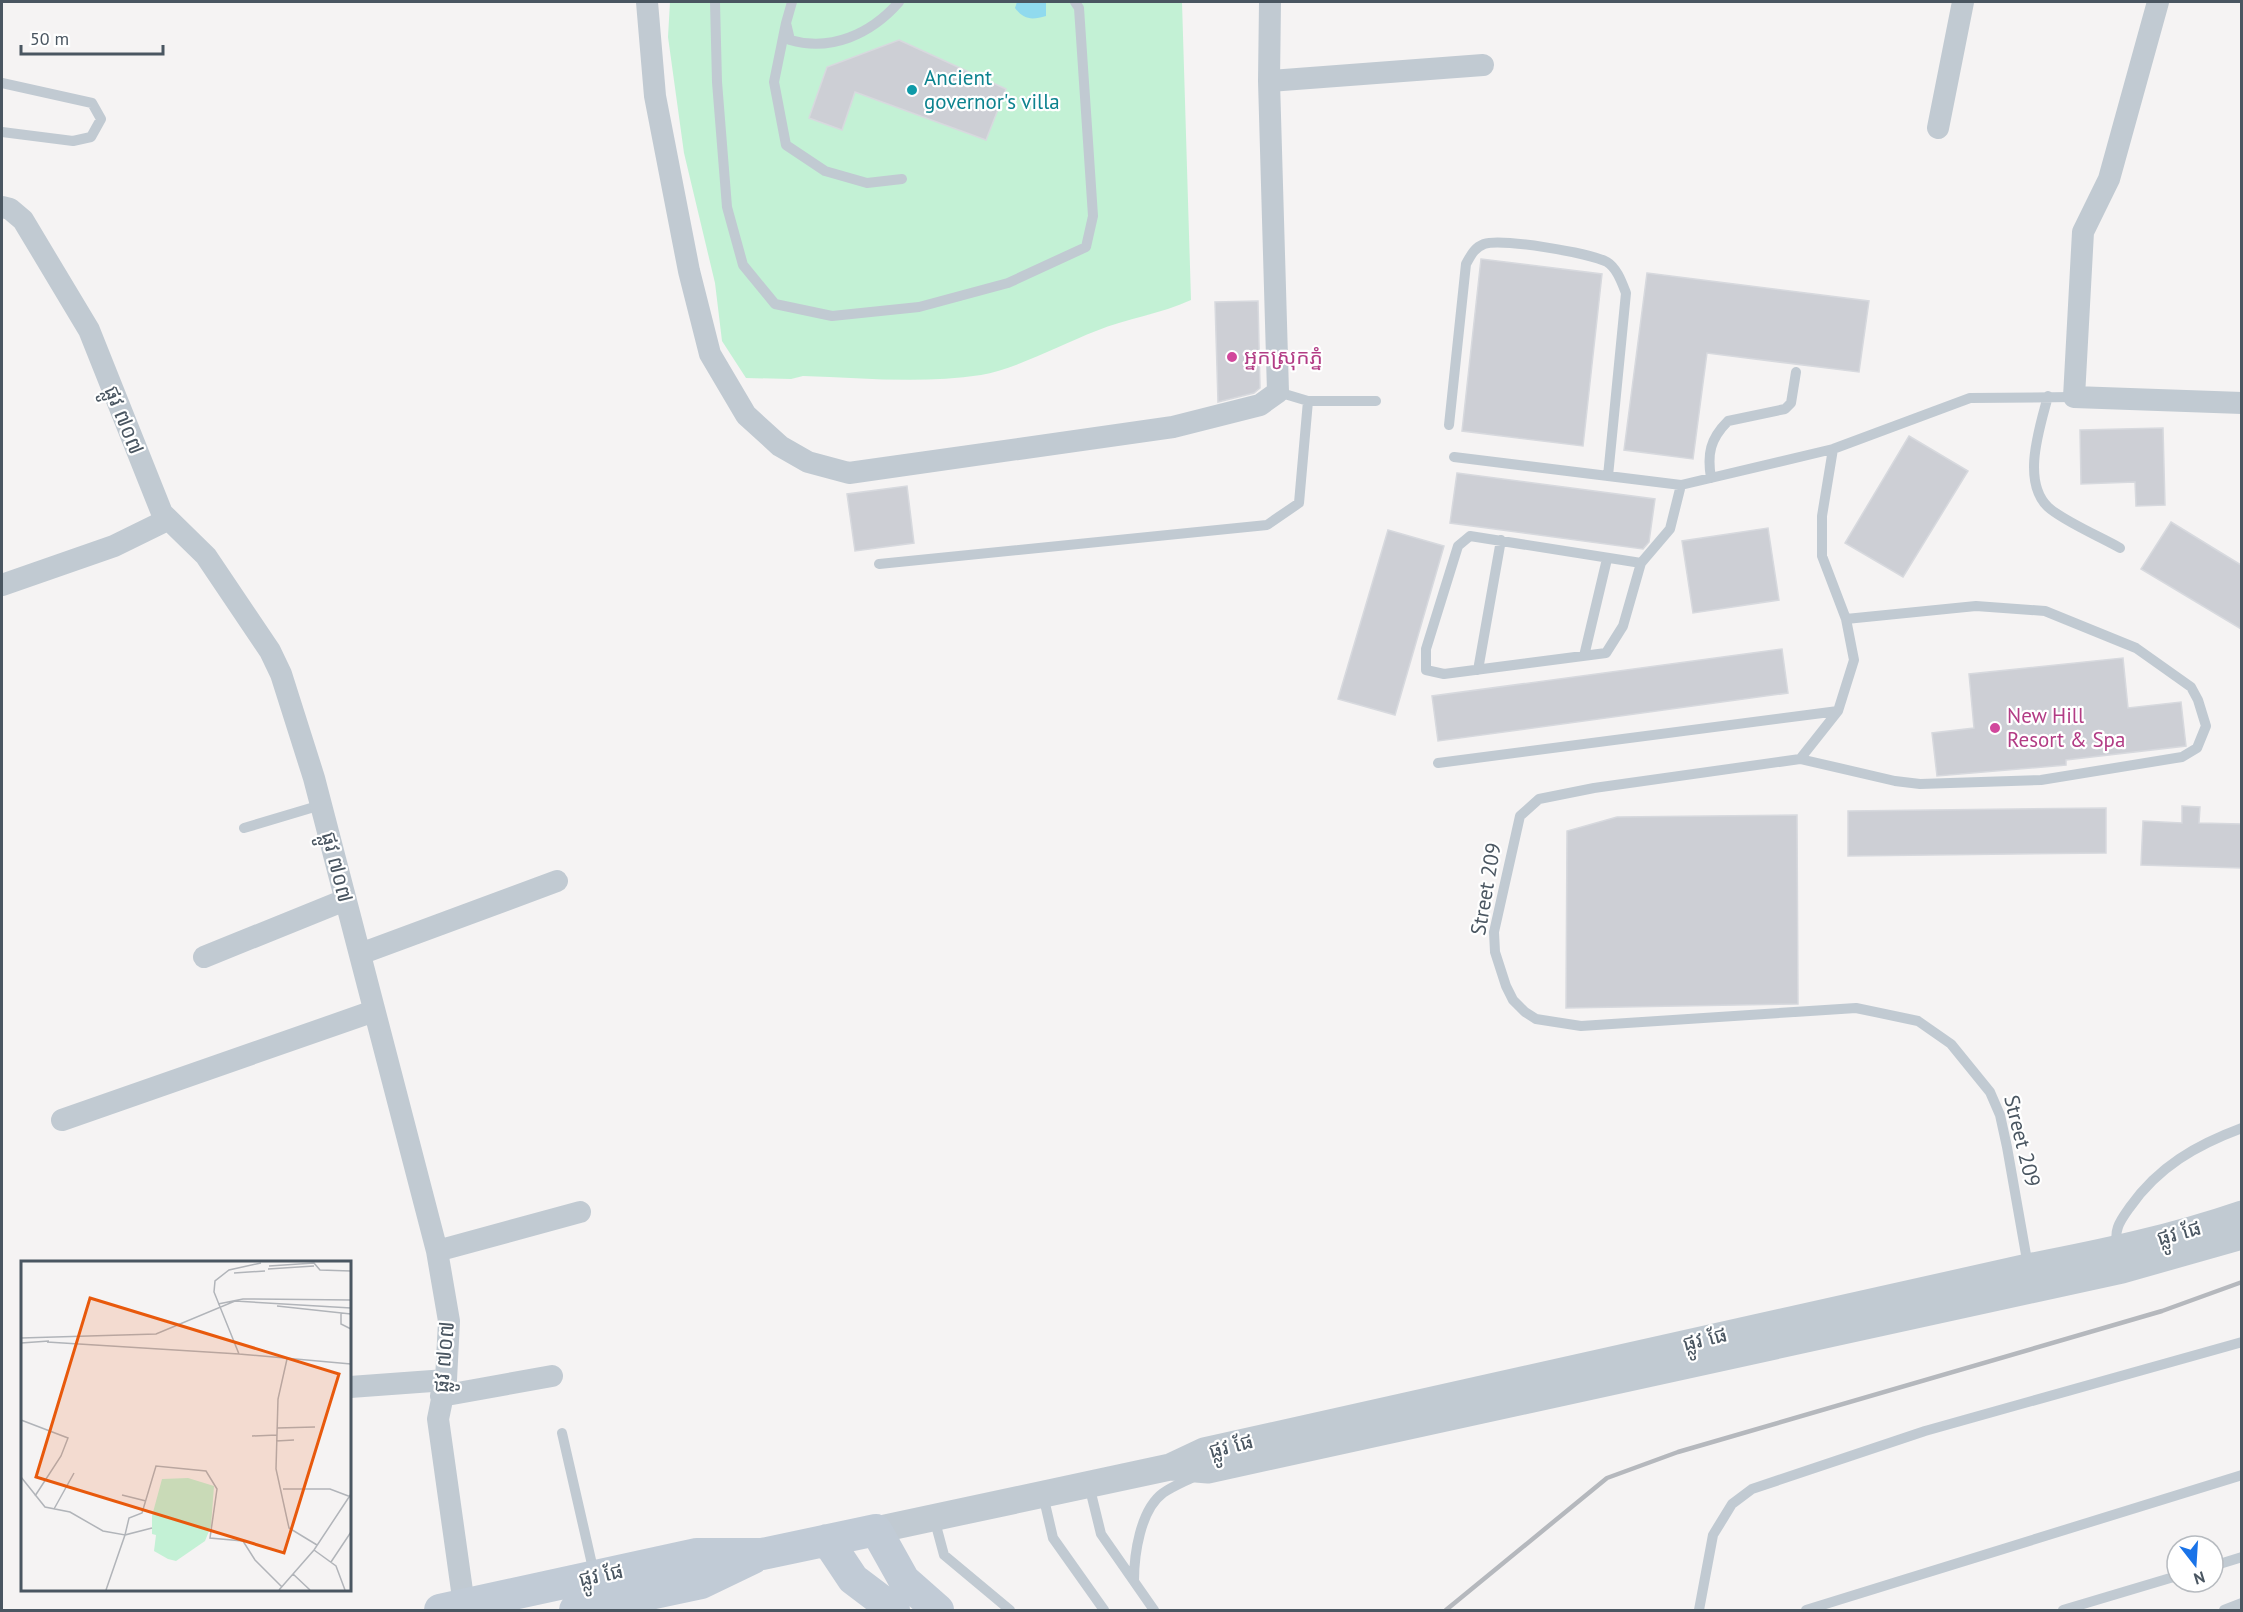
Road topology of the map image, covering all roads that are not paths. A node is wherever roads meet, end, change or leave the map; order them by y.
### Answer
1 (647, 2) edge
2 (715, 2) edge
3 (792, 2) edge
4 (899, 2) edge
5 (1075, 2) edge
6 (1270, 2) edge
7 (1963, 2) edge
8 (2158, 2) edge
9 (786, 23) junction
10 (1483, 65) dead end
11 (1269, 81) junction
12 (2, 83) edge
13 (1938, 128) dead end
14 (2, 132) edge
15 (902, 179) dead end
16 (2, 207) edge
17 (1796, 372) dead end
18 (1278, 392) junction
19 (2048, 396) junction
20 (2074, 397) junction
21 (1308, 401) junction
22 (1376, 401) dead end
23 (2241, 403) edge
24 (1449, 425) dead end
25 (1833, 449) junction
26 (1454, 456) dead end
27 (1608, 476) junction
28 (1711, 478) junction
29 (1681, 485) junction
30 (167, 520) junction
31 (1501, 540) junction
32 (2120, 548) dead end
33 (1607, 559) junction
34 (1641, 563) junction
35 (879, 564) dead end
36 (2, 585) edge
37 (1846, 619) junction
38 (1584, 656) junction
39 (1478, 670) junction
40 (1838, 711) junction
41 (1800, 759) junction
42 (1438, 762) dead end
43 (321, 805) junction
44 (244, 828) dead end
45 (557, 881) dead end
46 (345, 900) junction
47 (360, 954) junction
48 (204, 957) dead end
49 (374, 1011) junction
50 (62, 1120) dead end
51 (2241, 1128) edge
52 (580, 1212) dead end
53 (2241, 1214) edge
54 (2241, 1236) edge
55 (2119, 1249) junction
56 (437, 1251) junction
57 (2028, 1267) junction
58 (2241, 1342) edge
59 (552, 1376) dead end
60 (351, 1387) edge
61 (443, 1388) junction
62 (562, 1432) dead end
63 (1170, 1467) junction
64 (1208, 1470) junction
65 (2241, 1475) edge
66 (1089, 1485) junction
67 (1042, 1495) junction
68 (934, 1517) junction
69 (876, 1530) junction
70 (826, 1540) junction
71 (762, 1554) junction
72 (2241, 1557) edge
73 (2225, 1562) edge
74 (595, 1576) junction
75 (2165, 1580) edge
76 (1134, 1581) junction
77 (2241, 1603) edge
78 (452, 1608) edge
79 (575, 1611) edge
80 (894, 1611) edge
81 (938, 1611) edge
82 (1010, 1611) edge
83 (1104, 1611) edge
84 (1154, 1611) edge
85 (1699, 1611) edge
86 (1806, 1611) edge
87 (2063, 1611) edge
88 (2224, 1611) edge

1 - 18 street
2 - 5 lane
3 - 9 lane
4 - 9 lane
6 - 11 street
7 - 13 street
8 - 20 street
9 - 15 lane
10 - 11 street
11 - 18 street
12 - 14 lane
16 - 30 street, ផ្លូវ ៧០៧
17 - 28 lane
18 - 21 lane
19 - 20 lane
19 - 25 lane
19 - 32 lane
20 - 23 street
21 - 22 lane
21 - 35 lane
24 - 27 lane
25 - 28 lane
25 - 37 lane
26 - 27 lane
27 - 29 lane
28 - 29 lane
29 - 34 lane
30 - 36 street
30 - 43 street, ផ្លូវ ៧០៧
31 - 33 lane
31 - 39 lane
31 - 39 lane
33 - 34 lane
33 - 38 lane
34 - 38 lane
37 - 40 lane
37 - 41 lane
38 - 39 lane
40 - 41 lane
40 - 42 lane
41 - 57 lane, Street 209
43 - 44 lane
43 - 46 street, ផ្លូវ ៧០៧
45 - 47 street
46 - 47 street, ផ្លូវ ៧០៧
46 - 48 street
47 - 49 street, ផ្លូវ ៧០៧
49 - 50 street
49 - 56 street, ផ្លូវ ៧០៧
51 - 55 lane
52 - 56 street
53 - 55 street, ផ្លូវ ផែ
54 - 64 street, ផ្លូវ ផែ
55 - 57 street, ផ្លូវ ផែ
56 - 61 street, ផ្លូវ ៧០៧
57 - 63 street, ផ្លូវ ផែ
58 - 85 lane
59 - 61 street
60 - 61 street
61 - 78 street, ផ្លូវ ៧០៧
62 - 74 lane
63 - 64 street, ផ្លូវ ផែ
63 - 66 street, ផ្លូវ ផែ
64 - 76 lane
65 - 86 lane
66 - 67 street, ផ្លូវ ផែ
66 - 76 lane
67 - 68 street, ផ្លូវ ផែ
67 - 83 lane
68 - 69 street, ផ្លូវ ផែ
68 - 82 lane
69 - 70 main road, ផ្លូវ ផែ
69 - 81 main road
70 - 71 main road, ផ្លូវ ផែ
70 - 80 main road
71 - 74 main road, ផ្លូវ ផែ
71 - 79 main road, ផ្លូវ ផែ
72 - 73 lane
74 - 78 main road, ផ្លូវ ផែ
75 - 87 lane
76 - 84 lane
77 - 88 lane

